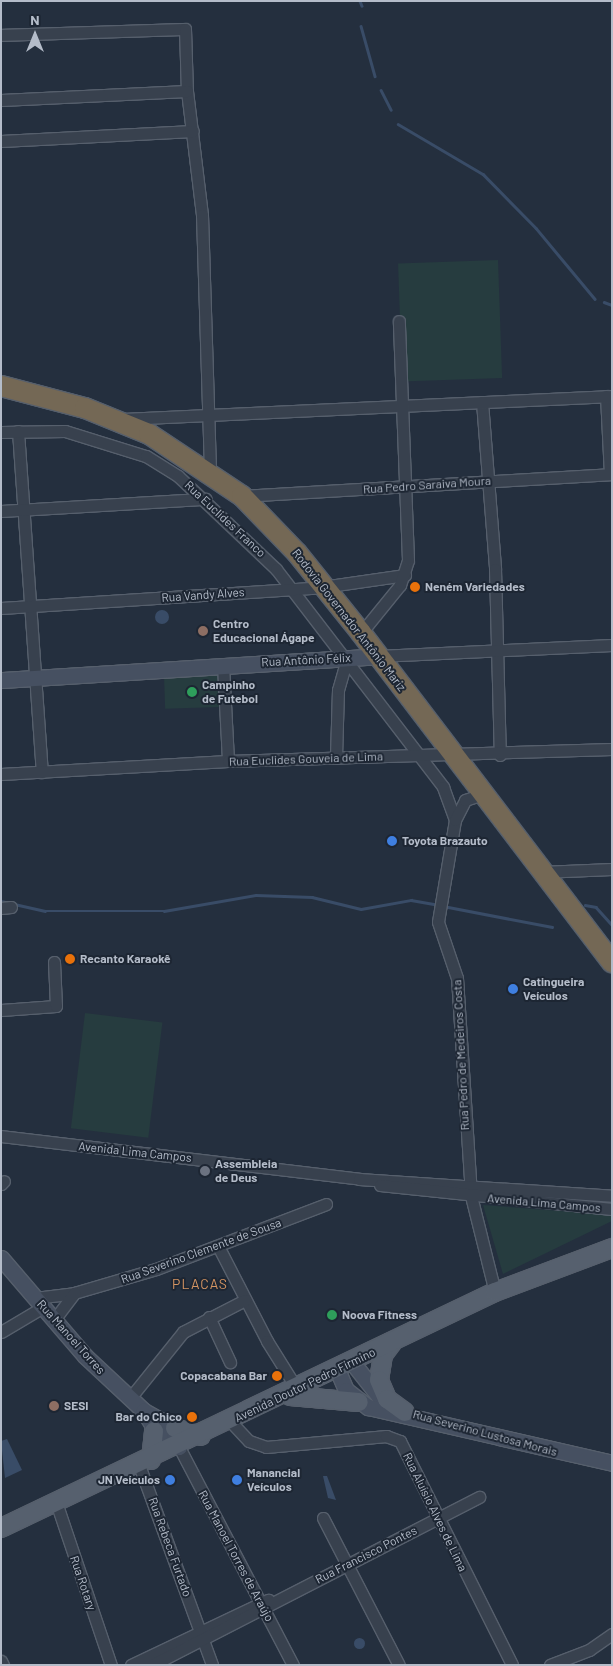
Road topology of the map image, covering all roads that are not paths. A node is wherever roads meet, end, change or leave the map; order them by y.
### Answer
1 (1, 35) edge
2 (187, 92) junction
3 (1, 100) edge
4 (193, 131) junction
5 (1, 141) edge
6 (399, 321) dead end
7 (1, 386) edge
8 (609, 396) edge
9 (482, 402) junction
10 (403, 407) junction
11 (208, 417) junction
12 (116, 420) junction
13 (18, 431) junction
14 (1, 432) edge
15 (210, 471) junction
16 (611, 474) edge
17 (486, 482) junction
18 (405, 487) junction
19 (242, 496) junction
20 (206, 499) junction
21 (23, 510) junction
22 (1, 511) edge
23 (405, 575) junction
24 (322, 587) junction
25 (290, 589) junction
26 (31, 606) junction
27 (1, 608) edge
28 (361, 633) junction
29 (612, 645) edge
30 (497, 651) junction
31 (378, 656) junction
32 (347, 659) junction
33 (224, 665) junction
34 (39, 677) junction
35 (1, 680) edge
36 (612, 749) edge
37 (500, 755) junction
38 (454, 756) junction
39 (336, 757) junction
40 (422, 757) junction
41 (228, 761) junction
42 (42, 772) junction
43 (1, 774) edge
44 (483, 794) junction
45 (455, 820) junction
46 (609, 870) edge
47 (541, 872) junction
48 (54, 962) dead end
49 (612, 962) edge
50 (1, 1010) edge
51 (1, 1136) edge
52 (359, 1179) junction
53 (469, 1183) junction
54 (508, 1186) junction
55 (569, 1192) junction
56 (471, 1196) junction
57 (612, 1196) edge
58 (507, 1199) junction
59 (326, 1204) dead end
60 (568, 1205) junction
61 (612, 1209) edge
62 (612, 1242) edge
63 (218, 1246) junction
64 (612, 1248) edge
65 (589, 1254) junction
66 (1, 1258) edge
67 (495, 1292) junction
68 (74, 1293) junction
69 (245, 1300) junction
70 (39, 1302) junction
71 (209, 1316) junction
72 (54, 1320) junction
73 (1, 1332) edge
74 (392, 1343) junction
75 (230, 1362) dead end
76 (344, 1366) junction
77 (290, 1393) junction
78 (130, 1398) junction
79 (359, 1402) junction
80 (387, 1408) junction
81 (144, 1412) junction
82 (405, 1412) junction
83 (231, 1422) junction
84 (175, 1428) junction
85 (154, 1430) junction
86 (201, 1436) junction
87 (179, 1447) junction
88 (145, 1462) junction
89 (608, 1464) edge
90 (479, 1497) dead end
91 (56, 1502) junction
92 (322, 1518) dead end
93 (439, 1518) junction
94 (1, 1528) edge
95 (348, 1565) junction
96 (263, 1605) junction
97 (202, 1635) junction
98 (612, 1635) edge
99 (1, 1661) edge
100 (3, 1665) edge
101 (111, 1665) edge
102 (131, 1665) edge
103 (152, 1665) edge
104 (212, 1665) edge
105 (293, 1665) edge
106 (399, 1665) edge
107 (512, 1665) edge
108 (550, 1665) edge

1 - 2 street
2 - 3 street
2 - 4 street
4 - 5 street
4 - 11 street
6 - 10 street
7 - 12 highway, Rodovia Governador Antônio Mariz
8 - 9 street
8 - 16 street
9 - 10 street
9 - 17 street
10 - 11 street
10 - 18 street
11 - 12 street
11 - 15 street
12 - 15 highway, Rodovia Governador Antônio Mariz
13 - 14 street, Rua Euclides Franco
13 - 20 street, Rua Euclides Franco
13 - 21 street
15 - 19 highway, Rodovia Governador Antônio Mariz
16 - 17 street, Rua Pedro Saraiva Moura
17 - 18 street, Rua Pedro Saraiva Moura
17 - 30 street
18 - 19 street, Rua Pedro Saraiva Moura
18 - 23 street
19 - 24 highway, Rodovia Governador Antônio Mariz
20 - 21 street
20 - 25 street, Rua Euclides Franco
21 - 22 street
21 - 26 street
23 - 24 street, Rua Vandy Alves
23 - 28 street
24 - 25 street, Rua Vandy Alves
24 - 28 highway, Rodovia Governador Antônio Mariz
25 - 26 street, Rua Vandy Alves
25 - 32 street, Rua Euclides Franco
26 - 27 street, Rua Vandy Alves
26 - 34 street
28 - 31 highway, Rodovia Governador Antônio Mariz
29 - 30 street, Rua Antônio Félix
30 - 31 street, Rua Antônio Félix
30 - 37 street
31 - 32 main road, Rua Antônio Félix
31 - 38 highway, Rodovia Governador Antônio Mariz
32 - 33 main road, Rua Antônio Félix
32 - 39 street
32 - 40 street, Rua Euclides Franco
33 - 34 main road, Rua Antônio Félix
33 - 41 street
34 - 35 main road, Rua Antônio Félix
34 - 42 street
36 - 37 street, Rua Euclides Gouveia de Lima
37 - 38 street, Rua Euclides Gouveia de Lima
38 - 40 street, Rua Euclides Gouveia de Lima
38 - 44 highway, Rodovia Governador Antônio Mariz
39 - 40 street, Rua Euclides Gouveia de Lima
39 - 41 street, Rua Euclides Gouveia de Lima
40 - 45 street, Rua Pedro de Medeiros Costa
41 - 42 street, Rua Euclides Gouveia de Lima
42 - 43 street, Rua Euclides Gouveia de Lima
44 - 45 street, Rua Pedro de Medeiros Costa
44 - 47 highway, Rodovia Governador Antônio Mariz
45 - 53 street, Rua Pedro de Medeiros Costa
46 - 47 street
47 - 49 highway, Rodovia Governador Antônio Mariz
48 - 50 street
51 - 52 street, Avenida Lima Campos
52 - 53 street, Avenida Lima Campos
52 - 56 street, Avenida Lima Campos
53 - 54 street, Avenida Lima Campos
53 - 56 street, Rua Pedro de Medeiros Costa
54 - 55 street, Avenida Lima Campos
54 - 58 street
55 - 57 street, Avenida Lima Campos
55 - 60 street
56 - 58 street, Avenida Lima Campos
56 - 67 street, Rua Pedro de Medeiros Costa
58 - 60 street, Avenida Lima Campos
59 - 63 street, Rua Severino Clemente de Sousa
60 - 61 street, Avenida Lima Campos
62 - 65 street
63 - 68 street, Rua Severino Clemente de Sousa
63 - 69 street
64 - 65 main road, Avenida Doutor Pedro Firmino
65 - 67 main road, Avenida Doutor Pedro Firmino
66 - 70 main road, Rua Manoel Torres
67 - 74 main road, Avenida Doutor Pedro Firmino
68 - 70 street, Rua Severino Clemente de Sousa
68 - 72 street
69 - 71 street
69 - 77 street
70 - 72 main road, Rua Manoel Torres
70 - 73 street
71 - 75 street
71 - 78 street
72 - 78 main road, Rua Manoel Torres
74 - 76 main road, Avenida Doutor Pedro Firmino
74 - 82 main road
76 - 77 main road, Avenida Doutor Pedro Firmino
76 - 79 main road
76 - 80 main road
77 - 79 main road
77 - 83 main road, Avenida Doutor Pedro Firmino
78 - 81 main road, Rua Manoel Torres
79 - 80 main road, Rua Severino Lustosa Morais
80 - 82 main road, Rua Severino Lustosa Morais
81 - 84 main road, Rua Manoel Torres
81 - 85 main road, Rua Manoel Torres
82 - 89 main road, Rua Severino Lustosa Morais
83 - 86 main road, Avenida Doutor Pedro Firmino
83 - 93 street, Rua Aluísio Alves de Lima
84 - 86 main road
84 - 87 main road
85 - 87 main road, Rua Manoel Torres
85 - 88 main road
86 - 87 main road, Avenida Doutor Pedro Firmino
87 - 88 main road, Avenida Doutor Pedro Firmino
87 - 96 street, Rua Manoel Torres de Araújo
88 - 91 main road, Avenida Doutor Pedro Firmino
88 - 97 street, Rua Rebeca Furtado
90 - 93 street, Rua Francisco Pontes
91 - 94 main road, Avenida Doutor Pedro Firmino
91 - 101 street, Rua Rotary
92 - 95 street
93 - 95 street, Rua Francisco Pontes
93 - 107 street, Rua Aluísio Alves de Lima
95 - 96 street, Rua Francisco Pontes
95 - 106 street
96 - 97 street, Rua Francisco Pontes
96 - 105 street, Rua Manoel Torres de Araújo
97 - 102 street, Rua Francisco Pontes
97 - 103 street, Rua Francisco Pontes
97 - 104 street, Rua Rebeca Furtado
98 - 108 street
99 - 100 street

